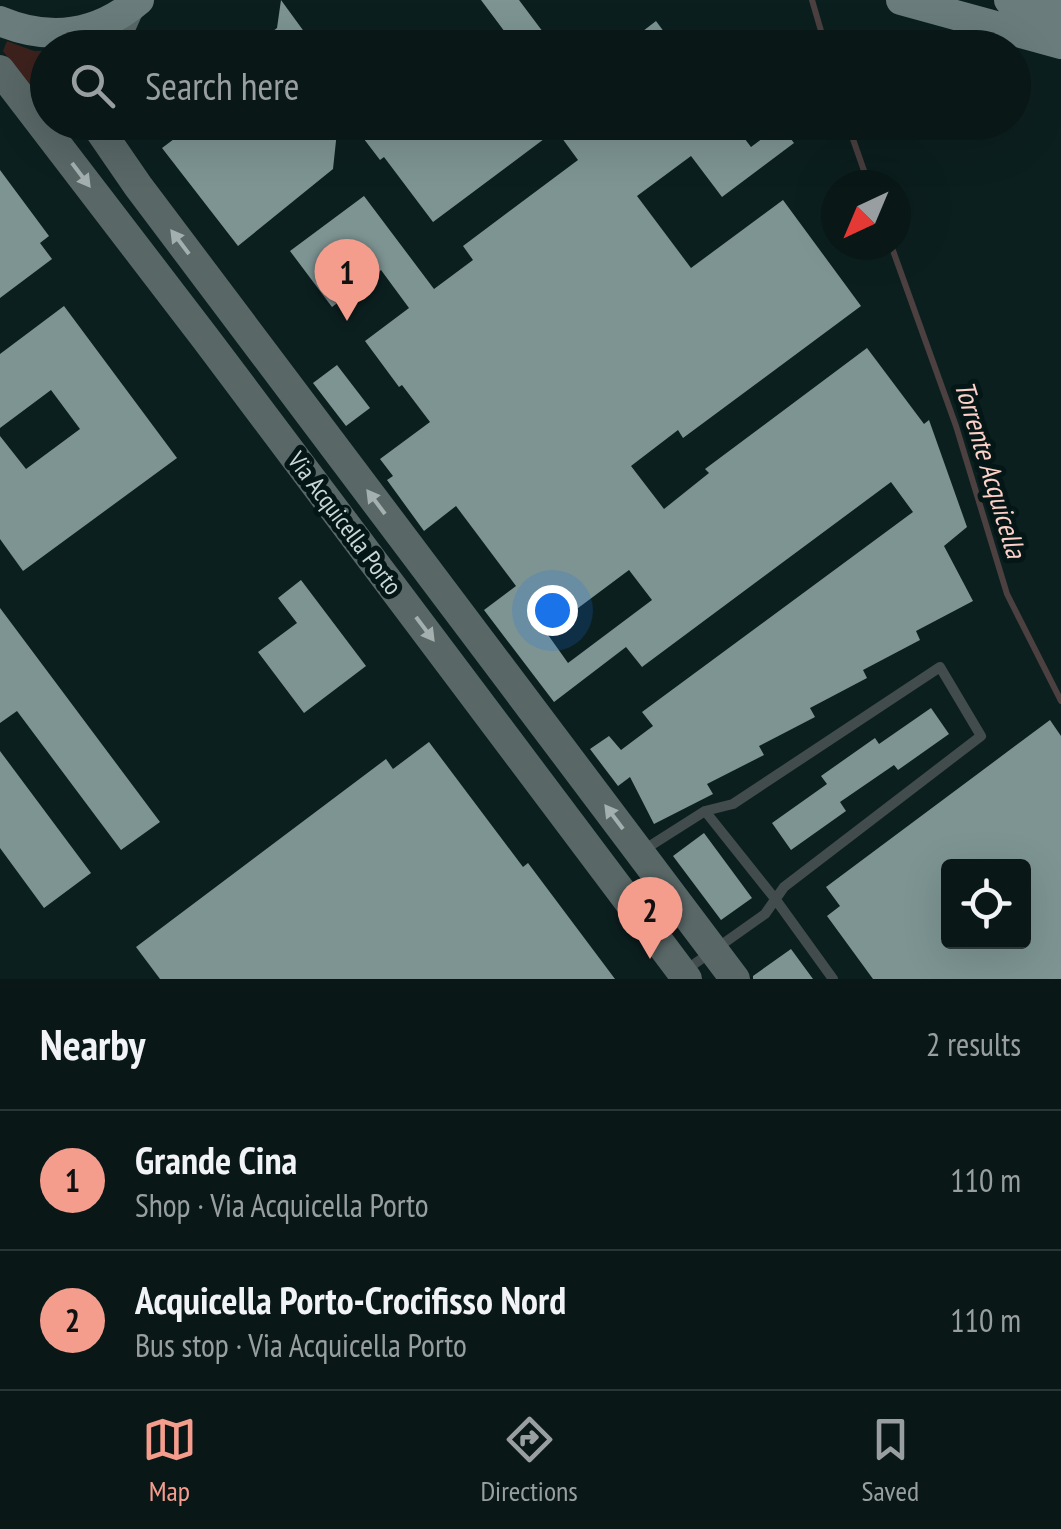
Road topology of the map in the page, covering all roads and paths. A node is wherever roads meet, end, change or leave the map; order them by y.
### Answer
1 (900, 0) edge
2 (1009, 0) edge
3 (136, 2) edge
4 (1061, 15) edge
5 (0, 22) edge
6 (32, 30) edge
7 (80, 30) edge
8 (121, 30) edge
9 (1010, 30) edge
10 (1031, 36) edge
11 (1061, 44) edge
12 (0, 70) edge
13 (30, 109) edge
14 (54, 140) edge
15 (105, 140) edge
16 (236, 316) junction
17 (206, 338) junction
18 (340, 455) junction
19 (310, 477) junction
20 (510, 681) junction
21 (480, 703) junction
22 (566, 754) junction
23 (536, 776) junction
24 (705, 811) junction
25 (640, 852) junction
26 (776, 900) junction
27 (714, 950) junction
28 (685, 976) edge
29 (735, 979) edge
30 (833, 979) edge

1 - 9 main road
2 - 4 main road
3 - 7 main road
3 - 8 main road
5 - 6 main road
10 - 11 main road
12 -> 13 main road, Via Acquicella Porto
14 -> 17 main road, Via Acquicella Porto
16 -> 15 main road, Via Acquicella Porto
16 - 17 main road
16 - 18 main road, Via Acquicella Porto
17 - 19 main road, Via Acquicella Porto
18 - 19 main road
20 -> 18 main road, Via Acquicella Porto
19 -> 21 main road, Via Acquicella Porto
20 - 21 main road
20 - 22 main road, Via Acquicella Porto
21 - 23 main road, Via Acquicella Porto
22 - 23 main road
25 -> 22 main road, Via Acquicella Porto
23 - 28 main road, Via Acquicella Porto
24 - 25 lane
24 - 26 lane
24 - 26 lane
25 - 27 main road, Via Acquicella Porto
26 - 27 lane
26 - 30 lane
27 - 28 lane
27 - 29 main road, Via Acquicella Porto

